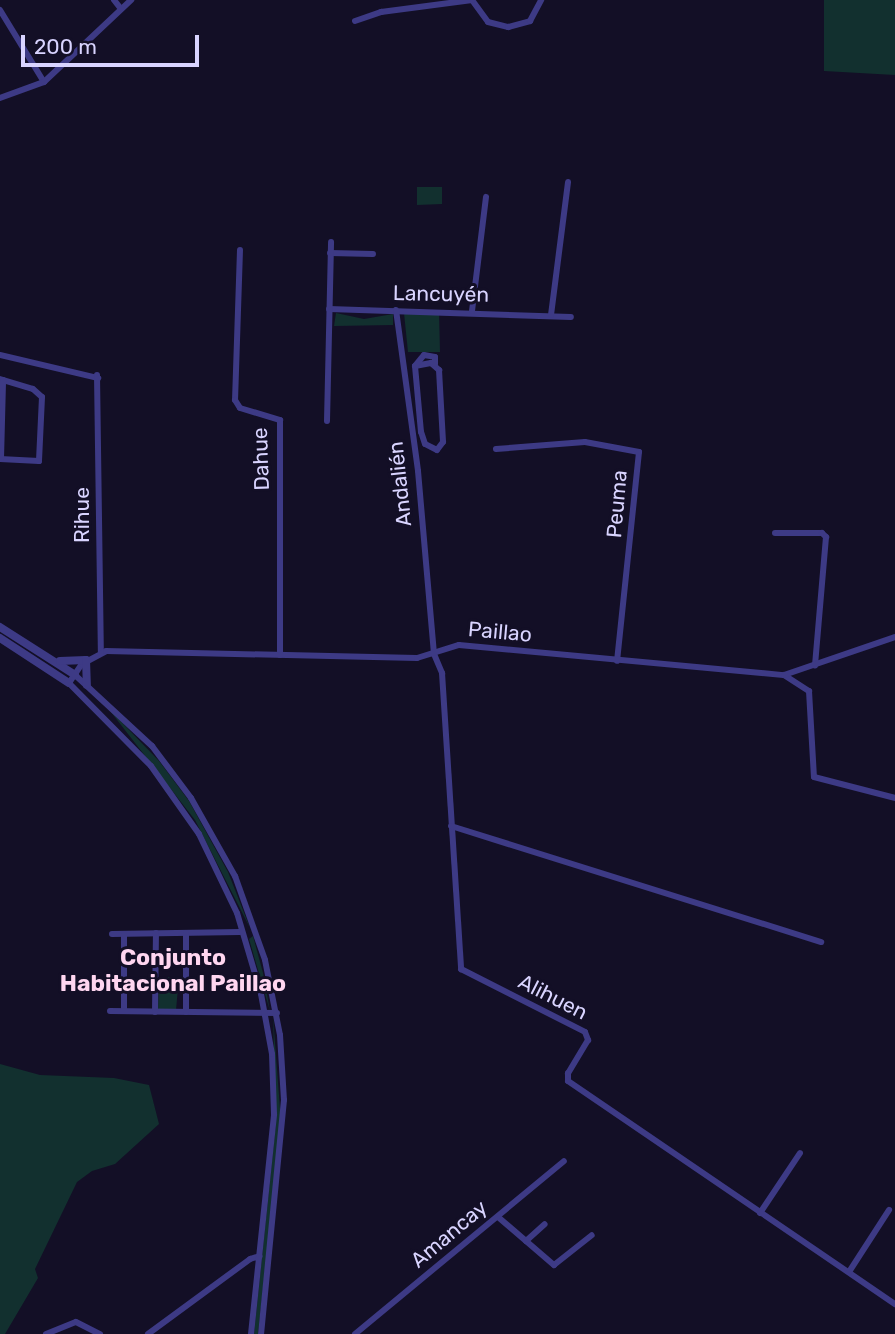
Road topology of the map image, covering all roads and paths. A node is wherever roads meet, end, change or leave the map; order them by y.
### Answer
1 (114, 0) edge
2 (131, 0) edge
3 (472, 0) edge
4 (541, 0) edge
5 (121, 9) junction
6 (0, 10) edge
7 (355, 20) dead end
8 (44, 82) junction
9 (0, 98) edge
10 (568, 182) dead end
11 (486, 197) dead end
12 (331, 242) dead end
13 (240, 250) dead end
14 (330, 253) junction
15 (373, 254) dead end
16 (329, 309) junction
17 (396, 310) junction
18 (472, 311) junction
19 (551, 316) junction
20 (572, 317) dead end
21 (0, 355) edge
22 (1, 380) edge
23 (327, 421) dead end
24 (428, 447) junction
25 (415, 448) junction
26 (496, 449) dead end
27 (0, 459) edge
28 (775, 533) dead end
29 (0, 627) edge
30 (895, 637) edge
31 (0, 638) edge
32 (101, 652) junction
33 (434, 654) junction
34 (280, 656) junction
35 (53, 660) junction
36 (86, 660) junction
37 (617, 661) junction
38 (815, 666) junction
39 (784, 676) junction
40 (72, 679) junction
41 (87, 685) junction
42 (895, 798) edge
43 (451, 826) junction
44 (255, 929) junction
45 (242, 932) junction
46 (124, 933) junction
47 (156, 933) junction
48 (186, 933) junction
49 (112, 934) dead end
50 (821, 942) dead end
51 (110, 1011) dead end
52 (124, 1012) junction
53 (155, 1012) junction
54 (186, 1012) junction
55 (265, 1013) junction
56 (277, 1013) junction
57 (800, 1153) dead end
58 (564, 1161) dead end
59 (889, 1210) dead end
60 (760, 1213) junction
61 (498, 1217) junction
62 (545, 1224) dead end
63 (592, 1235) dead end
64 (526, 1241) junction
65 (260, 1256) junction
66 (849, 1272) junction
67 (895, 1304) edge
68 (46, 1334) edge
69 (100, 1334) edge
70 (148, 1334) edge
71 (251, 1334) edge
72 (261, 1334) edge
73 (355, 1334) edge

1 - 5 street
2 - 5 street
3 - 4 street
3 - 7 street
5 - 8 street
6 - 8 street
8 - 9 street
10 - 19 street
11 - 18 street
12 - 14 street
13 - 34 street, Dahue
14 - 15 street
14 - 16 street
16 - 17 street, Lancuyén
16 - 23 street
17 - 18 street, Lancuyén
17 - 25 street, Andalién
18 - 19 street, Lancuyén
19 - 20 street, Lancuyén
21 - 32 street, Rihue
22 - 27 street
22 - 27 street
24 - 24 street
24 - 25 street
25 - 33 street, Andalién
26 - 37 street, Peuma
28 - 38 street
29 - 35 street
30 - 38 street, Paillao
31 - 40 street
32 - 34 street, Paillao
32 - 36 street, Paillao
33 - 34 street, Paillao
33 - 37 street, Paillao
33 - 43 street, Alihuen
35 - 36 street
35 - 40 street
36 - 40 street, Paillao
36 - 41 street
37 - 39 street, Paillao
38 - 39 street, Paillao
39 - 42 street
40 - 41 street
40 - 45 street
41 - 44 street
43 - 50 street
43 - 60 street, Alihuen
44 - 45 street
44 - 56 street
45 - 48 street
45 - 55 street
46 - 47 street
46 - 49 street
46 - 52 street
47 - 48 street
47 - 53 street
48 - 54 street
51 - 52 street
52 - 53 street
53 - 54 street
54 - 55 street
55 - 56 street
55 - 65 street
56 - 72 street
57 - 60 street
58 - 61 street, Amancay
59 - 66 street
60 - 66 street, Alihuen
61 - 64 street
61 - 73 street, Amancay
62 - 64 street
63 - 64 street
65 - 70 street
65 - 71 street
66 - 67 street, Alihuen
68 - 69 street

